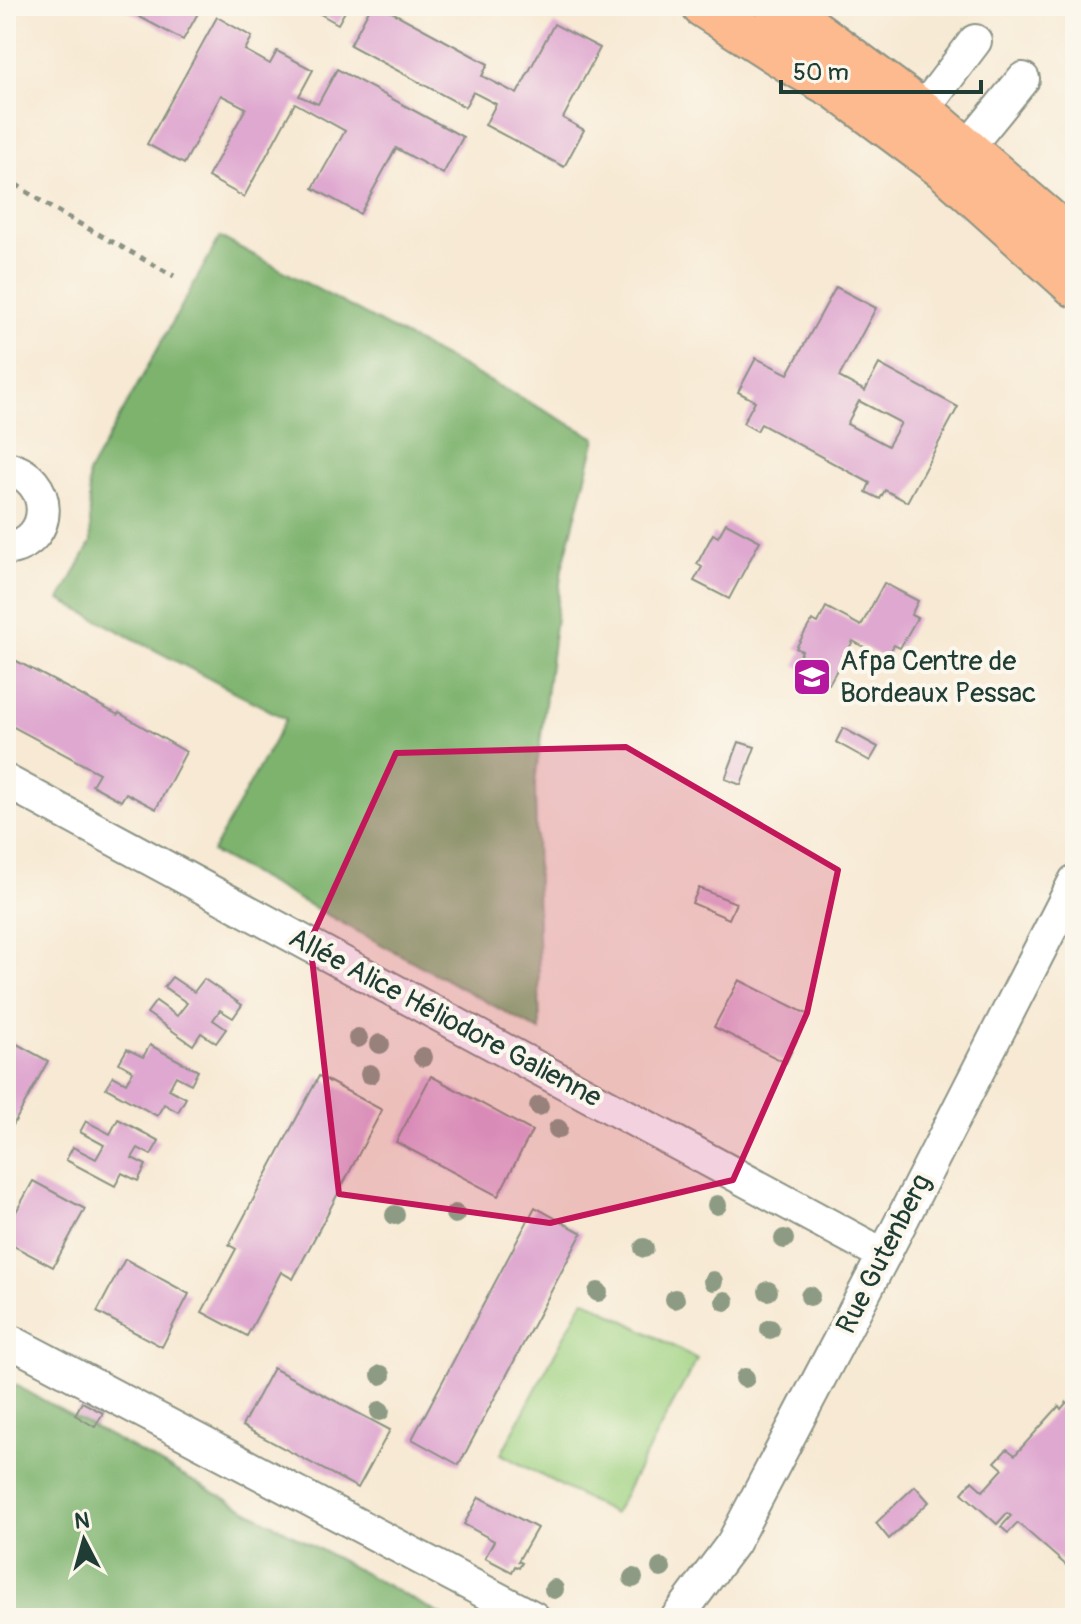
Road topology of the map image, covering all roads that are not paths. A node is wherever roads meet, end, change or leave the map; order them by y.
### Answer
1 (775, 6) edge
2 (718, 10) edge
3 (975, 41) dead end
4 (1023, 79) dead end
5 (922, 111) junction
6 (956, 158) junction
7 (1075, 243) edge
8 (1075, 286) edge
9 (6, 468) edge
10 (6, 549) edge
11 (6, 781) edge
12 (1075, 881) edge
13 (884, 1255) junction
14 (6, 1339) edge
15 (534, 1618) edge
16 (677, 1618) edge

1 - 5 main road
2 - 6 main road
3 - 5 street
4 - 6 street
5 - 6 main road
6 - 7 main road
6 - 8 main road
9 - 10 street
11 - 13 street, Allée Alice Héliodore Galienne
12 - 13 street, Rue Gutenberg
13 - 16 street, Rue Gutenberg
14 - 15 street

